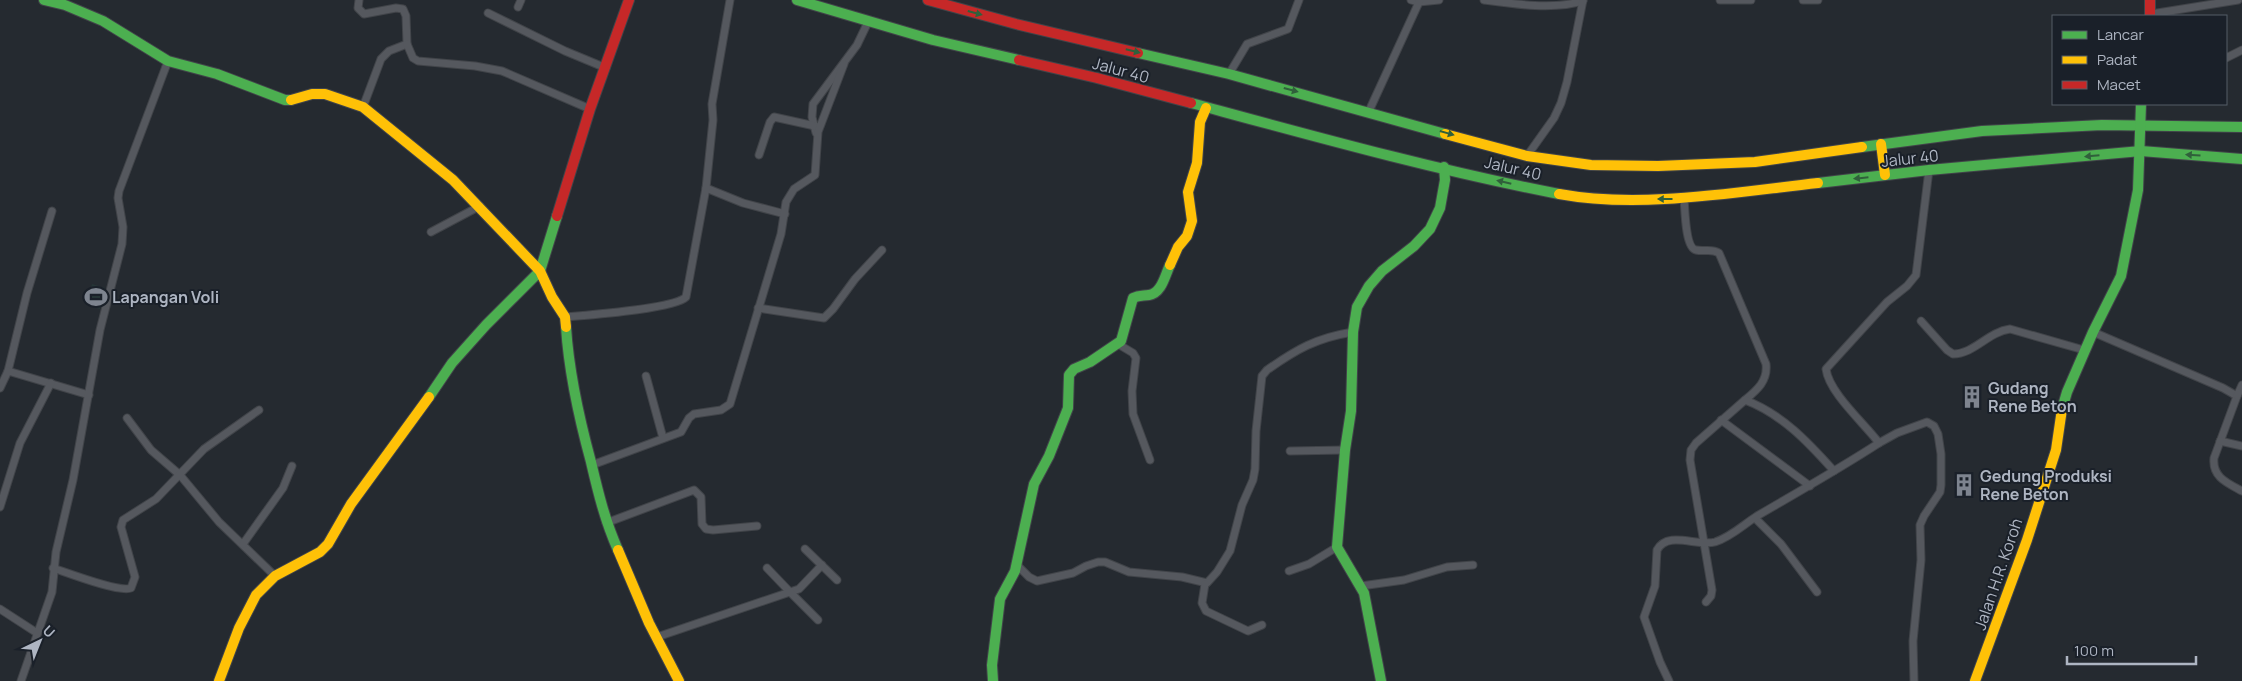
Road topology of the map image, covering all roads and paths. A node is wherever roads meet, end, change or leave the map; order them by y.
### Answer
1 (44, 0) edge
2 (359, 0) edge
3 (628, 0) edge
4 (730, 0) edge
5 (797, 0) edge
6 (928, 0) edge
7 (1299, 0) edge
8 (1411, 0) edge
9 (1438, 0) edge
10 (1484, 0) edge
11 (1720, 0) edge
12 (1751, 0) edge
13 (1803, 0) edge
14 (1818, 0) edge
15 (2150, 0) edge
16 (2238, 0) edge
17 (1419, 1) edge
18 (1583, 1) edge
19 (488, 13) dead end
20 (2151, 15) edge
21 (868, 22) junction
22 (407, 44) junction
23 (2242, 50) edge
24 (2227, 58) edge
25 (168, 61) junction
26 (844, 64) junction
27 (606, 68) junction
28 (1229, 74) junction
29 (2141, 105) edge
30 (363, 107) junction
31 (1206, 108) junction
32 (590, 109) junction
33 (1369, 111) junction
34 (816, 126) junction
35 (2141, 126) junction
36 (2242, 128) edge
37 (1881, 144) junction
38 (817, 151) junction
39 (2141, 151) junction
40 (759, 155) dead end
41 (1527, 156) junction
42 (2242, 159) edge
43 (1444, 167) junction
44 (1929, 170) junction
45 (1885, 175) junction
46 (706, 188) junction
47 (1684, 198) junction
48 (480, 206) junction
49 (52, 210) dead end
50 (784, 214) junction
51 (431, 232) dead end
52 (882, 250) dead end
53 (540, 271) junction
54 (758, 308) junction
55 (565, 318) junction
56 (1921, 321) dead end
57 (1353, 332) junction
58 (2093, 332) junction
59 (1118, 344) junction
60 (2084, 350) junction
61 (8, 371) junction
62 (646, 376) dead end
63 (51, 383) junction
64 (2242, 385) edge
65 (0, 388) edge
66 (89, 395) junction
67 (2237, 396) junction
68 (1745, 400) junction
69 (259, 410) dead end
70 (127, 418) dead end
71 (1720, 420) junction
72 (663, 438) junction
73 (2220, 441) junction
74 (1880, 443) junction
75 (2242, 446) edge
76 (1345, 450) junction
77 (1290, 451) dead end
78 (1150, 460) dead end
79 (592, 465) junction
80 (292, 466) dead end
81 (1834, 471) junction
82 (180, 476) junction
83 (1810, 486) junction
84 (2242, 491) edge
85 (0, 505) edge
86 (1755, 518) junction
87 (606, 523) junction
88 (757, 526) dead end
89 (1705, 543) junction
90 (242, 544) junction
91 (1337, 547) junction
92 (805, 549) dead end
93 (822, 565) junction
94 (1017, 565) junction
95 (1473, 565) dead end
96 (53, 568) junction
97 (766, 568) dead end
98 (1289, 571) dead end
99 (275, 576) junction
100 (837, 580) dead end
101 (1205, 584) junction
102 (1361, 586) junction
103 (790, 592) junction
104 (1817, 592) dead end
105 (1706, 602) dead end
106 (0, 609) edge
107 (818, 620) dead end
108 (1262, 625) dead end
109 (37, 634) junction
110 (657, 637) junction
111 (21, 681) edge
112 (219, 681) edge
113 (679, 681) edge
114 (992, 681) edge
115 (1381, 681) edge
116 (1669, 681) edge
117 (1914, 681) edge
118 (1975, 681) edge

1 - 25 main road
2 - 22 street
3 - 27 main road
4 - 46 street
5 - 21 main road, Jalur 40
6 -> 28 main road, Jalur 40
7 - 28 street
8 - 17 street
9 - 17 street
10 - 18 street
11 - 12 street
13 - 14 street
15 - 20 main road
16 - 20 street
17 - 33 street
18 - 41 street
19 - 27 street
21 - 26 street
21 - 31 main road, Jalur 40
22 - 30 street
22 - 32 street
23 - 24 street
25 - 30 main road
25 - 66 street
26 - 34 street
26 - 38 street
27 - 32 main road
28 -> 33 main road, Jalur 40
29 - 35 main road, Jalan H.R. Koroh
30 - 48 main road
31 - 43 main road, Jalur 40
31 - 59 main road
32 - 53 main road
33 -> 41 main road, Jalur 40
34 - 38 street
34 - 40 street
35 - 36 main road, Jalur 40
35 - 37 main road, Jalur 40
35 - 39 main road, Jalan H.R. Koroh
37 - 41 main road, Jalur 40
37 - 45 main road
38 - 50 street
42 -> 39 main road, Jalur 40
39 -> 44 main road, Jalur 40
39 - 58 main road, Jalan H.R. Koroh
47 -> 43 main road, Jalur 40
43 - 57 main road
44 - 45 main road, Jalur 40
44 - 74 street
45 -> 47 main road, Jalur 40
46 - 50 street
46 - 55 street
47 - 68 street
48 - 51 street
48 - 53 main road
49 - 61 street
50 - 54 street
52 - 54 street
53 - 55 main road
53 - 99 main road
54 - 72 street
55 - 79 main road
56 - 60 street
57 - 76 main road
57 - 101 street
58 - 60 main road, Jalan H.R. Koroh
58 - 67 street
59 - 78 street
59 - 94 main road
60 - 118 main road, Jalan H.R. Koroh
61 - 63 street
61 - 65 street
62 - 72 street
63 - 66 street
63 - 85 street
64 - 67 street
66 - 96 street
67 - 73 street
68 - 71 street
68 - 81 street
69 - 82 street
70 - 82 street
71 - 83 street
71 - 89 street
72 - 79 street
73 - 75 street
73 - 84 street
74 - 81 street
74 - 117 street
76 - 77 street
76 - 91 main road
79 - 87 main road
80 - 90 street
81 - 83 street
82 - 90 street
82 - 96 street
83 - 86 street
86 - 89 street
86 - 104 street
87 - 88 street
87 - 110 main road
89 - 105 street
89 - 116 street
90 - 99 street
91 - 98 street
91 - 102 main road
92 - 93 street
93 - 100 street
93 - 103 street
94 - 101 street
94 - 114 main road
95 - 102 street
96 - 109 street
97 - 103 street
99 - 112 main road
101 - 108 street
102 - 115 main road
103 - 107 street
103 - 110 street
106 - 109 street
109 - 111 street
110 - 113 main road

